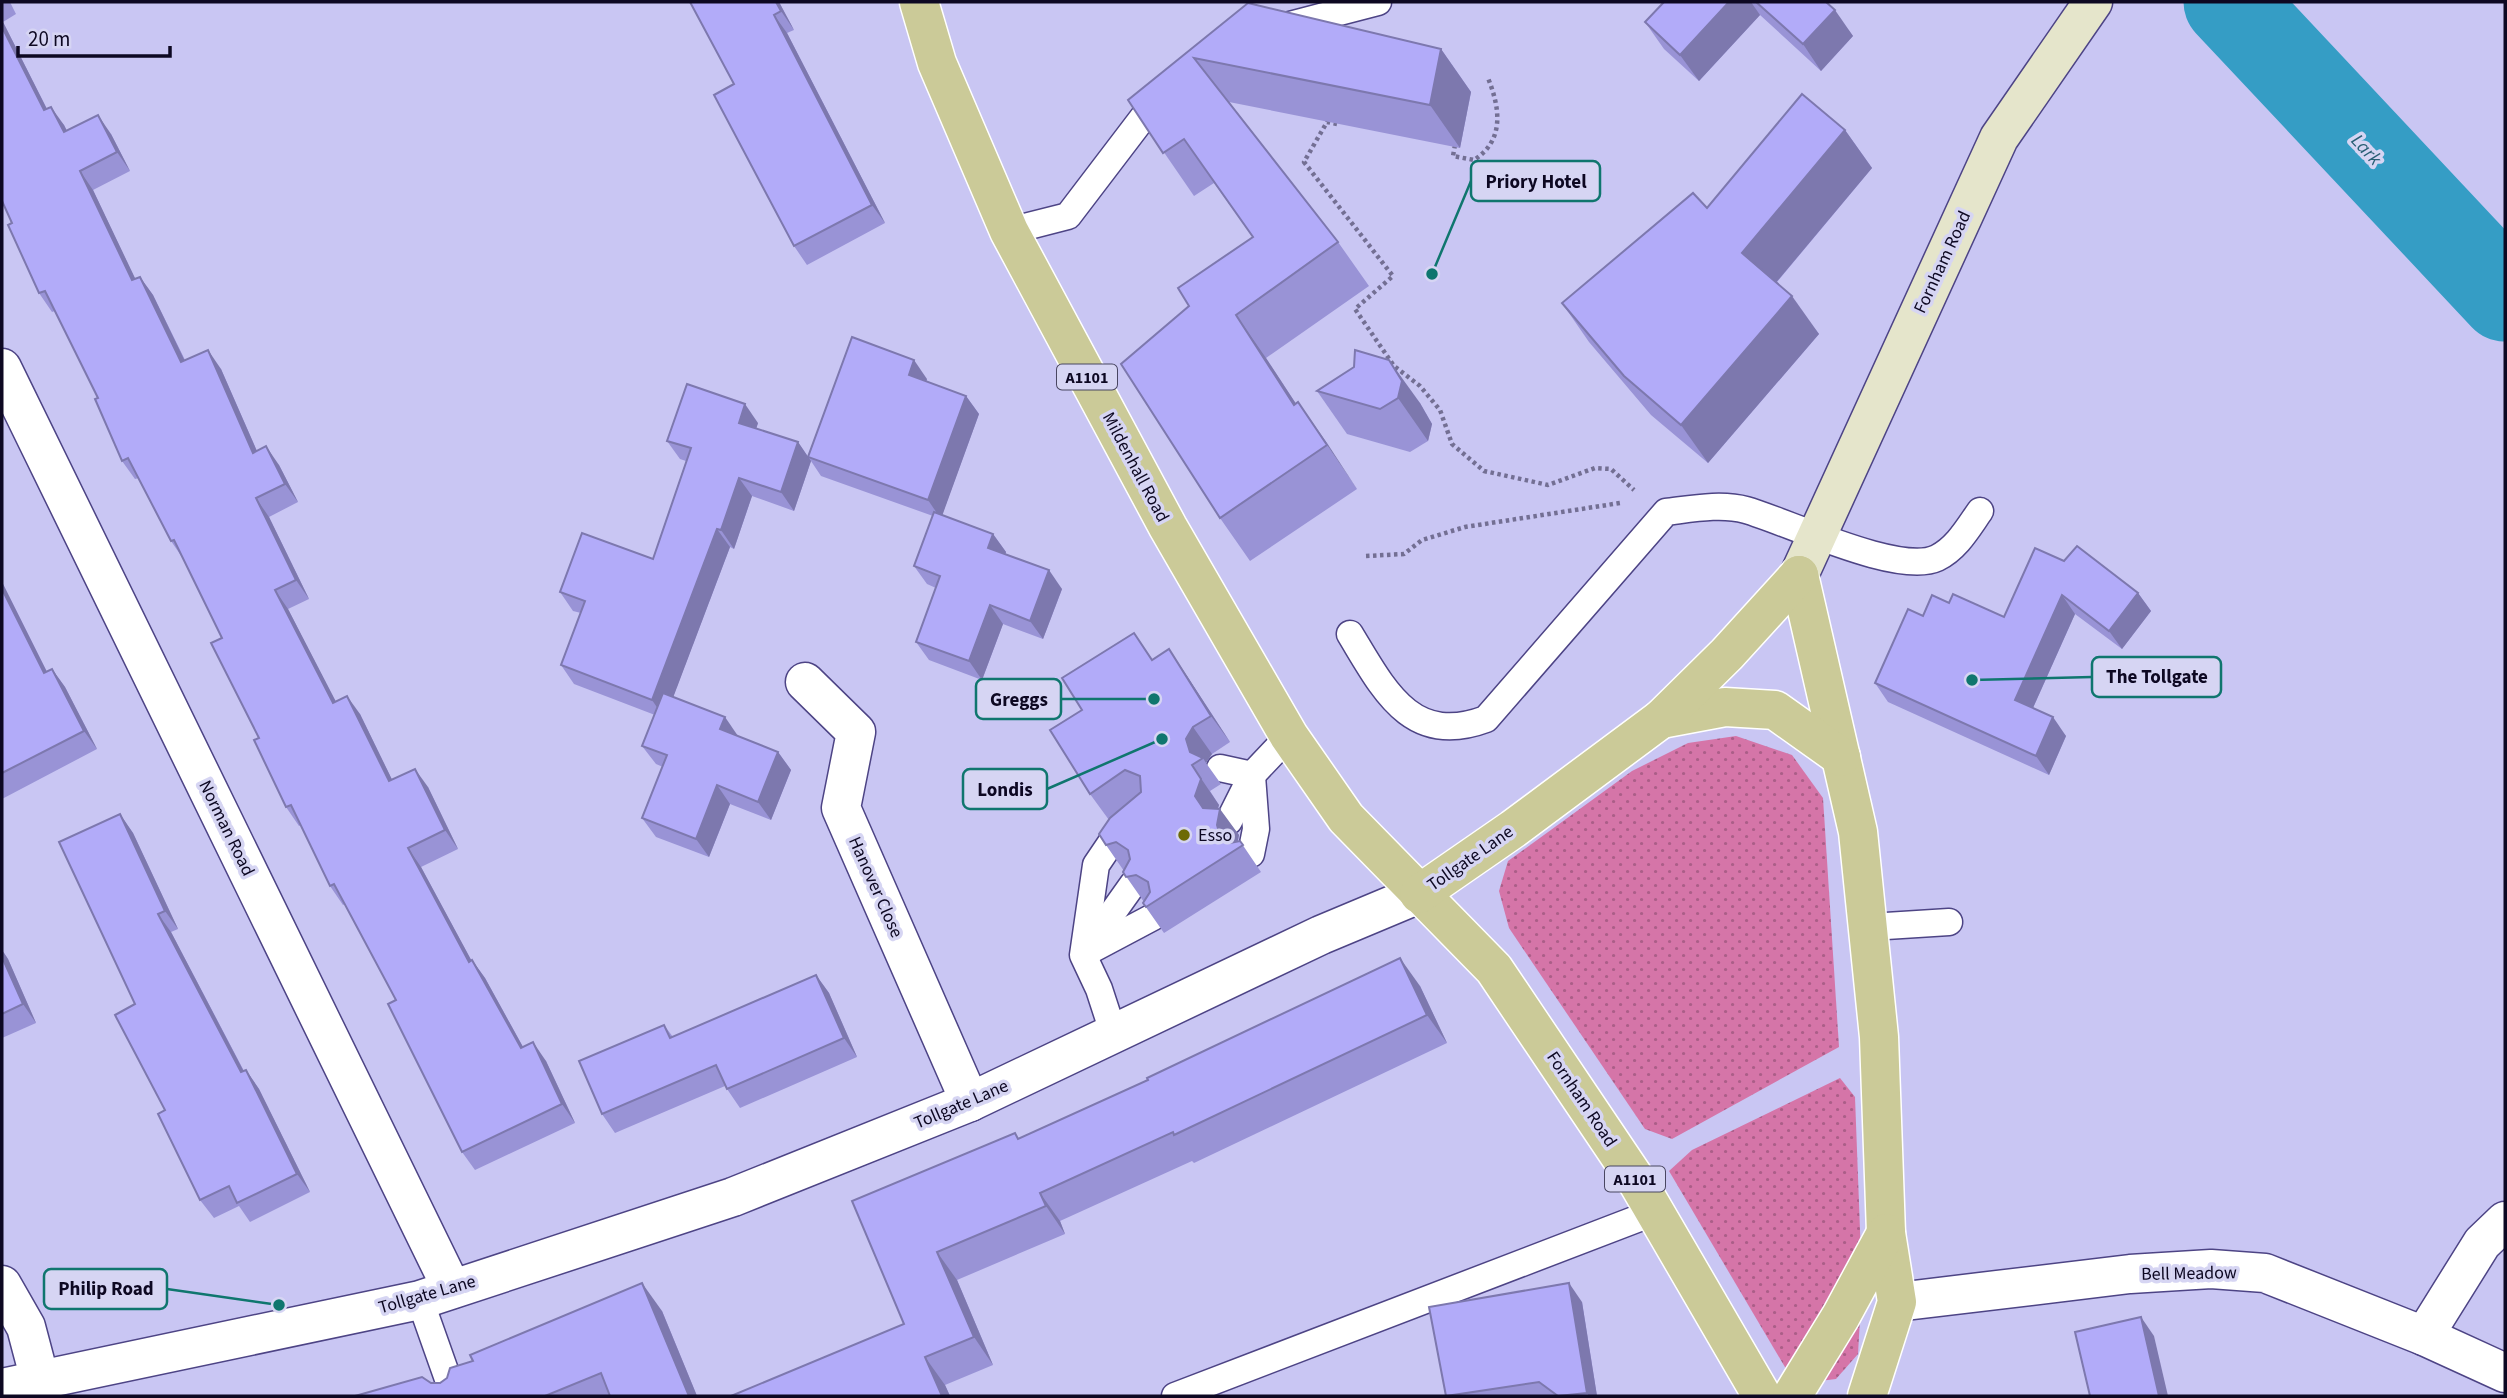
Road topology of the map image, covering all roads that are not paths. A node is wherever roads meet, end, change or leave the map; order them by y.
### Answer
1 (919, 2) edge
2 (1378, 2) edge
3 (2093, 2) edge
4 (1260, 33) edge
5 (1182, 88) edge
6 (1009, 231) junction
7 (2, 368) edge
8 (1980, 511) dead end
9 (1816, 535) junction
10 (1800, 575) junction
11 (1350, 634) dead end
12 (805, 682) dead end
13 (1661, 719) junction
14 (1289, 736) junction
15 (1841, 757) junction
16 (1220, 768) dead end
17 (1252, 775) junction
18 (1146, 812) edge
19 (1229, 821) dead end
20 (1251, 854) dead end
21 (1133, 884) edge
22 (1419, 894) junction
23 (1153, 916) edge
24 (1949, 922) dead end
25 (1870, 927) junction
26 (1083, 955) junction
27 (1114, 1035) junction
28 (970, 1102) junction
29 (1655, 1212) junction
30 (2505, 1221) edge
31 (1886, 1233) junction
32 (2, 1285) edge
33 (436, 1294) junction
34 (1897, 1302) junction
35 (2424, 1336) junction
36 (2505, 1373) edge
37 (40, 1380) junction
38 (2, 1388) edge
39 (454, 1396) edge
40 (1175, 1396) edge
41 (1762, 1396) edge
42 (1792, 1396) edge
43 (1867, 1396) edge

1 - 6 main road, Mildenhall Road / A1101
2 - 4 lane
3 - 9 main road, Fornham Road
5 - 6 lane
6 - 14 main road, Mildenhall Road / A1101
7 - 33 street, Norman Road
8 - 9 lane
9 - 10 main road, Fornham Road
9 - 11 lane
10 - 13 main road, Tollgate Lane
10 - 15 main road
12 - 28 street, Hanover Close
13 - 15 main road
13 - 22 main road, Tollgate Lane
14 - 17 lane
14 - 22 main road, Mildenhall Road / A1101
15 - 25 main road
16 - 17 lane
17 - 19 lane
17 - 20 lane
18 - 26 lane
21 - 26 lane
22 - 27 street, Tollgate Lane
22 - 29 main road, Fornham Road / A1101
23 - 26 lane
24 - 25 lane
25 - 31 main road
26 - 27 lane
27 - 28 street, Tollgate Lane
28 - 33 street, Tollgate Lane
29 - 40 lane
29 - 41 main road, Fornham Road / A1101
30 - 35 street
31 - 34 main road
31 - 42 main road
32 - 37 street
33 - 37 street, Tollgate Lane
33 - 39 lane
34 - 35 street, Bell Meadow
34 - 43 main road
35 - 36 street, Bell Meadow
37 - 38 street, Tollgate Lane

